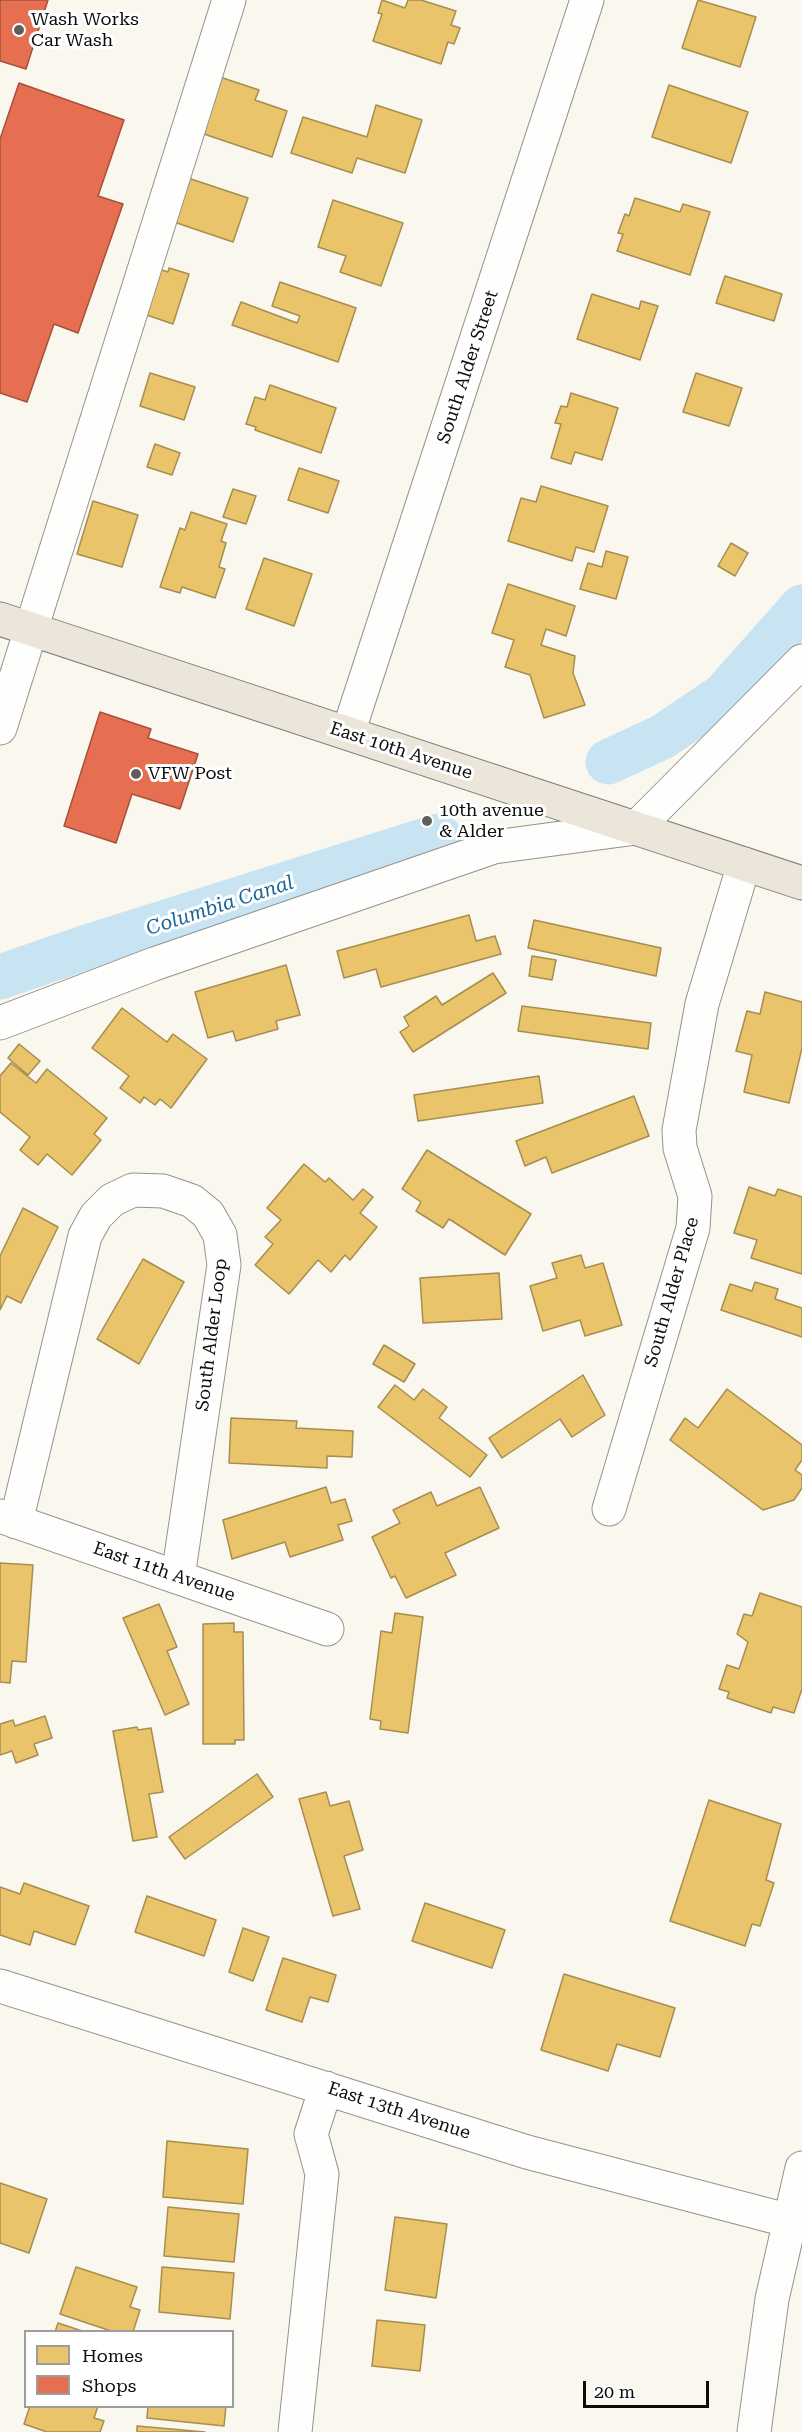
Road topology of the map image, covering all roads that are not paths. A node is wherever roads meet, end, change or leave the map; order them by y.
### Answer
1 (229, 0) edge
2 (587, 0) edge
3 (0, 619) edge
4 (33, 630) junction
5 (802, 661) edge
6 (0, 726) edge
7 (348, 733) junction
8 (636, 828) junction
9 (744, 864) junction
10 (802, 883) edge
11 (0, 1023) edge
12 (609, 1509) dead end
13 (8, 1519) edge
14 (178, 1577) junction
15 (327, 1629) dead end
16 (0, 1986) edge
17 (326, 2088) junction
18 (802, 2168) edge
19 (795, 2223) edge
20 (295, 2432) edge
21 (754, 2432) edge

1 - 4 street
2 - 7 street, South Alder Street
3 - 4 main road, East 10th Avenue
4 - 6 street
4 - 7 main road, East 10th Avenue
5 - 8 street
7 - 8 main road, East 10th Avenue
8 - 9 main road, East 10th Avenue
8 - 11 street
9 - 10 main road, East 10th Avenue
9 - 12 street, South Alder Place
13 - 14 street, East 11th Avenue
13 - 14 street, South Alder Loop
14 - 15 street, East 11th Avenue
16 - 17 street, East 13th Avenue
17 - 19 street, East 13th Avenue
17 - 20 street
18 - 19 street
19 - 21 street

